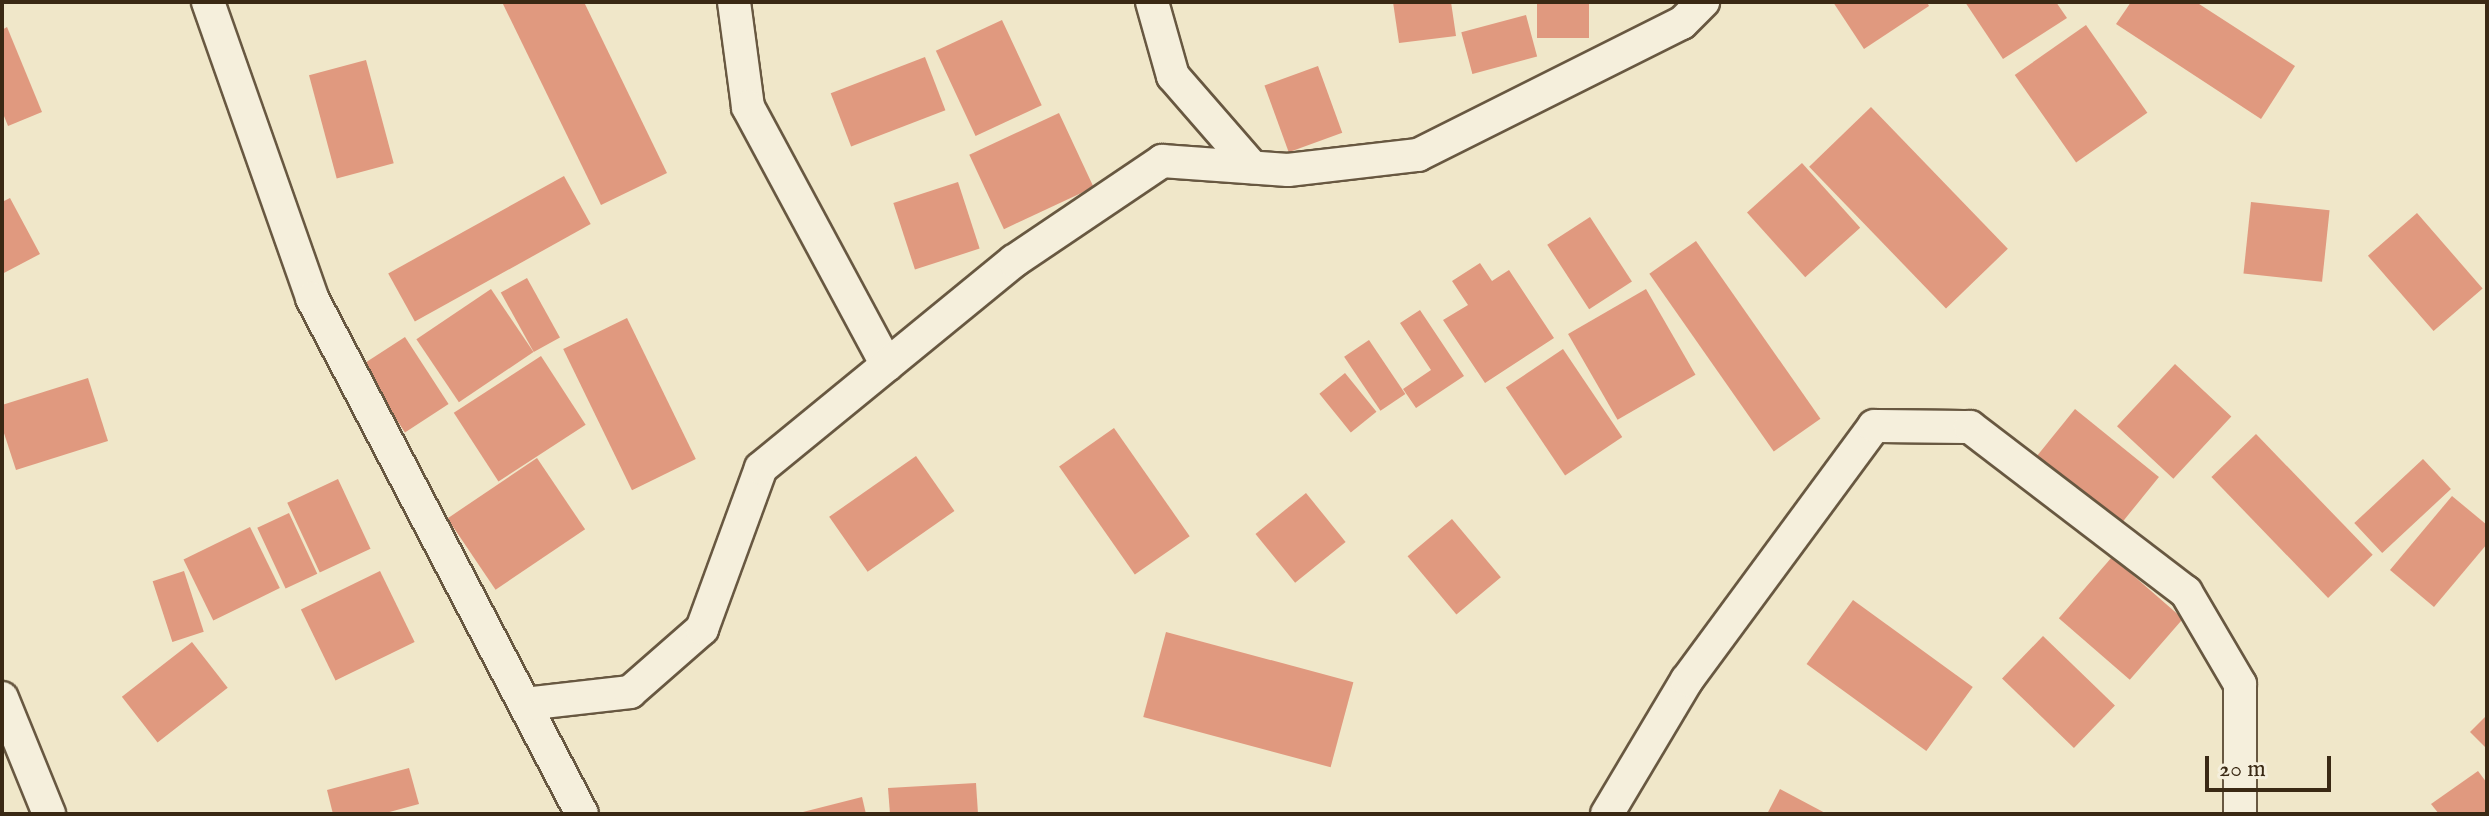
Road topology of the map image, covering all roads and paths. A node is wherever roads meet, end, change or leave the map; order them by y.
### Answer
1 (208, 2) edge
2 (734, 2) edge
3 (1152, 2) edge
4 (1703, 2) edge
5 (1252, 167) junction
6 (887, 365) junction
7 (2, 698) edge
8 (525, 704) junction
9 (49, 814) edge
10 (582, 814) edge
11 (1607, 814) edge
12 (2240, 814) edge

1 - 8 street
2 - 6 street
3 - 5 street
4 - 5 street
5 - 6 street
6 - 8 street
7 - 9 street
8 - 10 street
11 - 12 street

